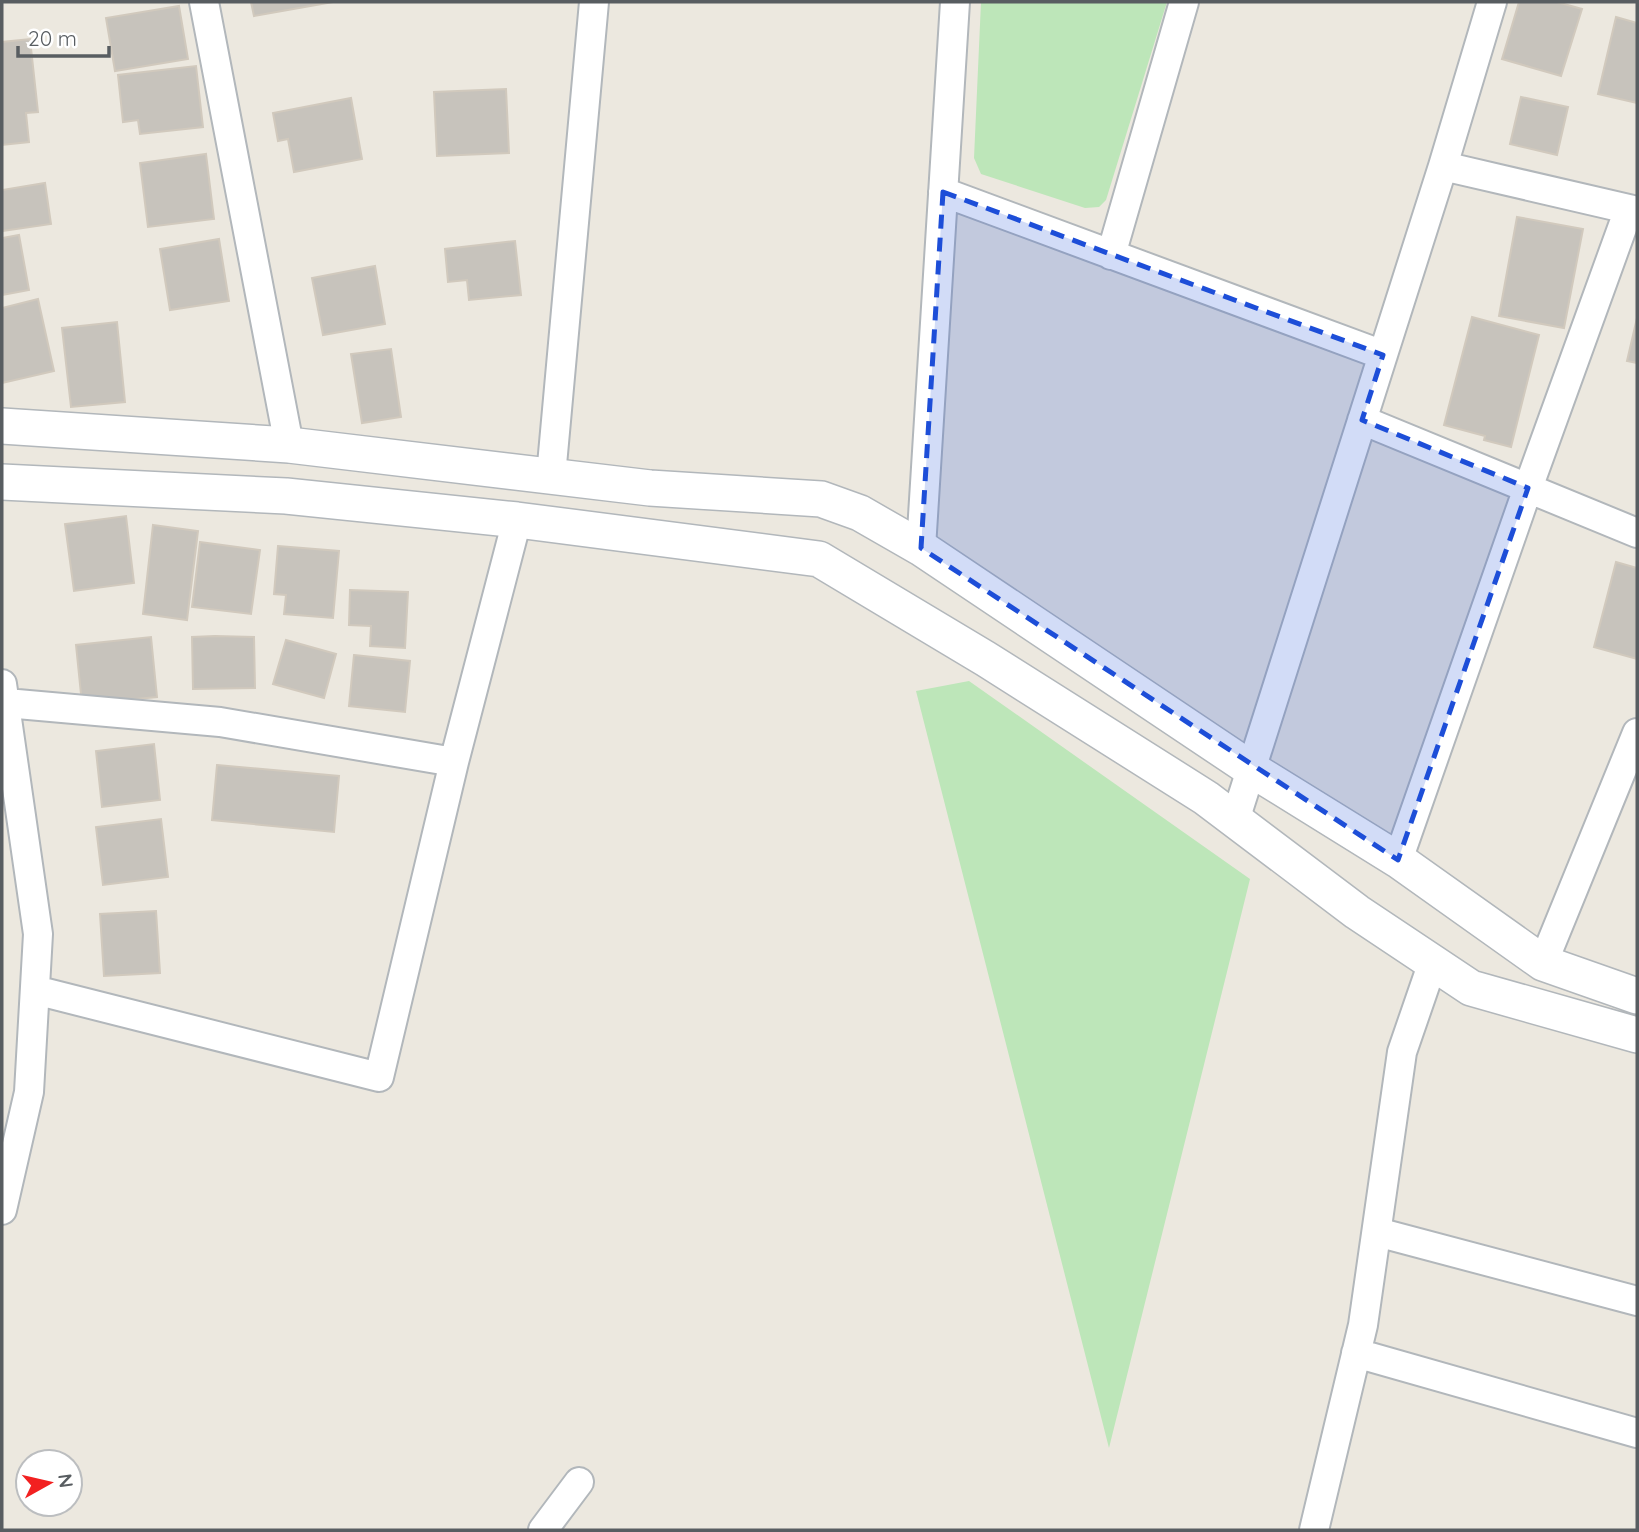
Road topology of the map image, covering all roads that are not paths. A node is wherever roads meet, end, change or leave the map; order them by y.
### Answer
1 (204, 2) edge
2 (594, 2) edge
3 (955, 2) edge
4 (1184, 2) edge
5 (1492, 2) edge
6 (1443, 166) junction
7 (943, 192) junction
8 (1633, 210) edge
9 (1111, 255) junction
10 (1383, 355) junction
11 (1362, 420) junction
12 (2, 426) edge
13 (289, 445) junction
14 (551, 476) junction
15 (2, 482) edge
16 (1528, 488) junction
17 (517, 520) junction
18 (1637, 533) edge
19 (921, 548) junction
20 (4, 694) edge
21 (1637, 733) edge
22 (454, 762) junction
23 (1251, 769) junction
24 (1235, 820) junction
25 (1398, 860) junction
26 (1433, 962) junction
27 (1543, 963) junction
28 (35, 990) junction
29 (1637, 996) edge
30 (1637, 1035) edge
31 (2, 1210) edge
32 (1377, 1232) junction
33 (1637, 1301) edge
34 (1356, 1353) junction
35 (1637, 1433) edge
36 (579, 1482) dead end
37 (543, 1530) edge
38 (1314, 1530) edge

1 - 13 street
2 - 14 street
3 - 7 street
4 - 9 street
5 - 6 street
6 - 8 street
6 - 10 street
7 - 9 street
7 - 19 street
8 - 16 street
9 - 10 street
10 - 11 street
11 - 16 street
11 - 23 street
12 - 13 street
13 - 14 street
14 - 19 street
15 - 17 street
16 - 18 street
16 - 25 street
17 - 22 street
17 - 24 street
19 - 23 street
20 - 22 street
20 - 28 street
21 - 27 street
22 - 28 street
23 - 24 street
23 - 25 street
24 - 26 street
25 - 27 street
26 - 30 street
26 - 32 street
27 - 29 street
28 - 31 street
32 - 33 street
32 - 34 street
34 - 35 street
34 - 38 street
36 - 37 street

